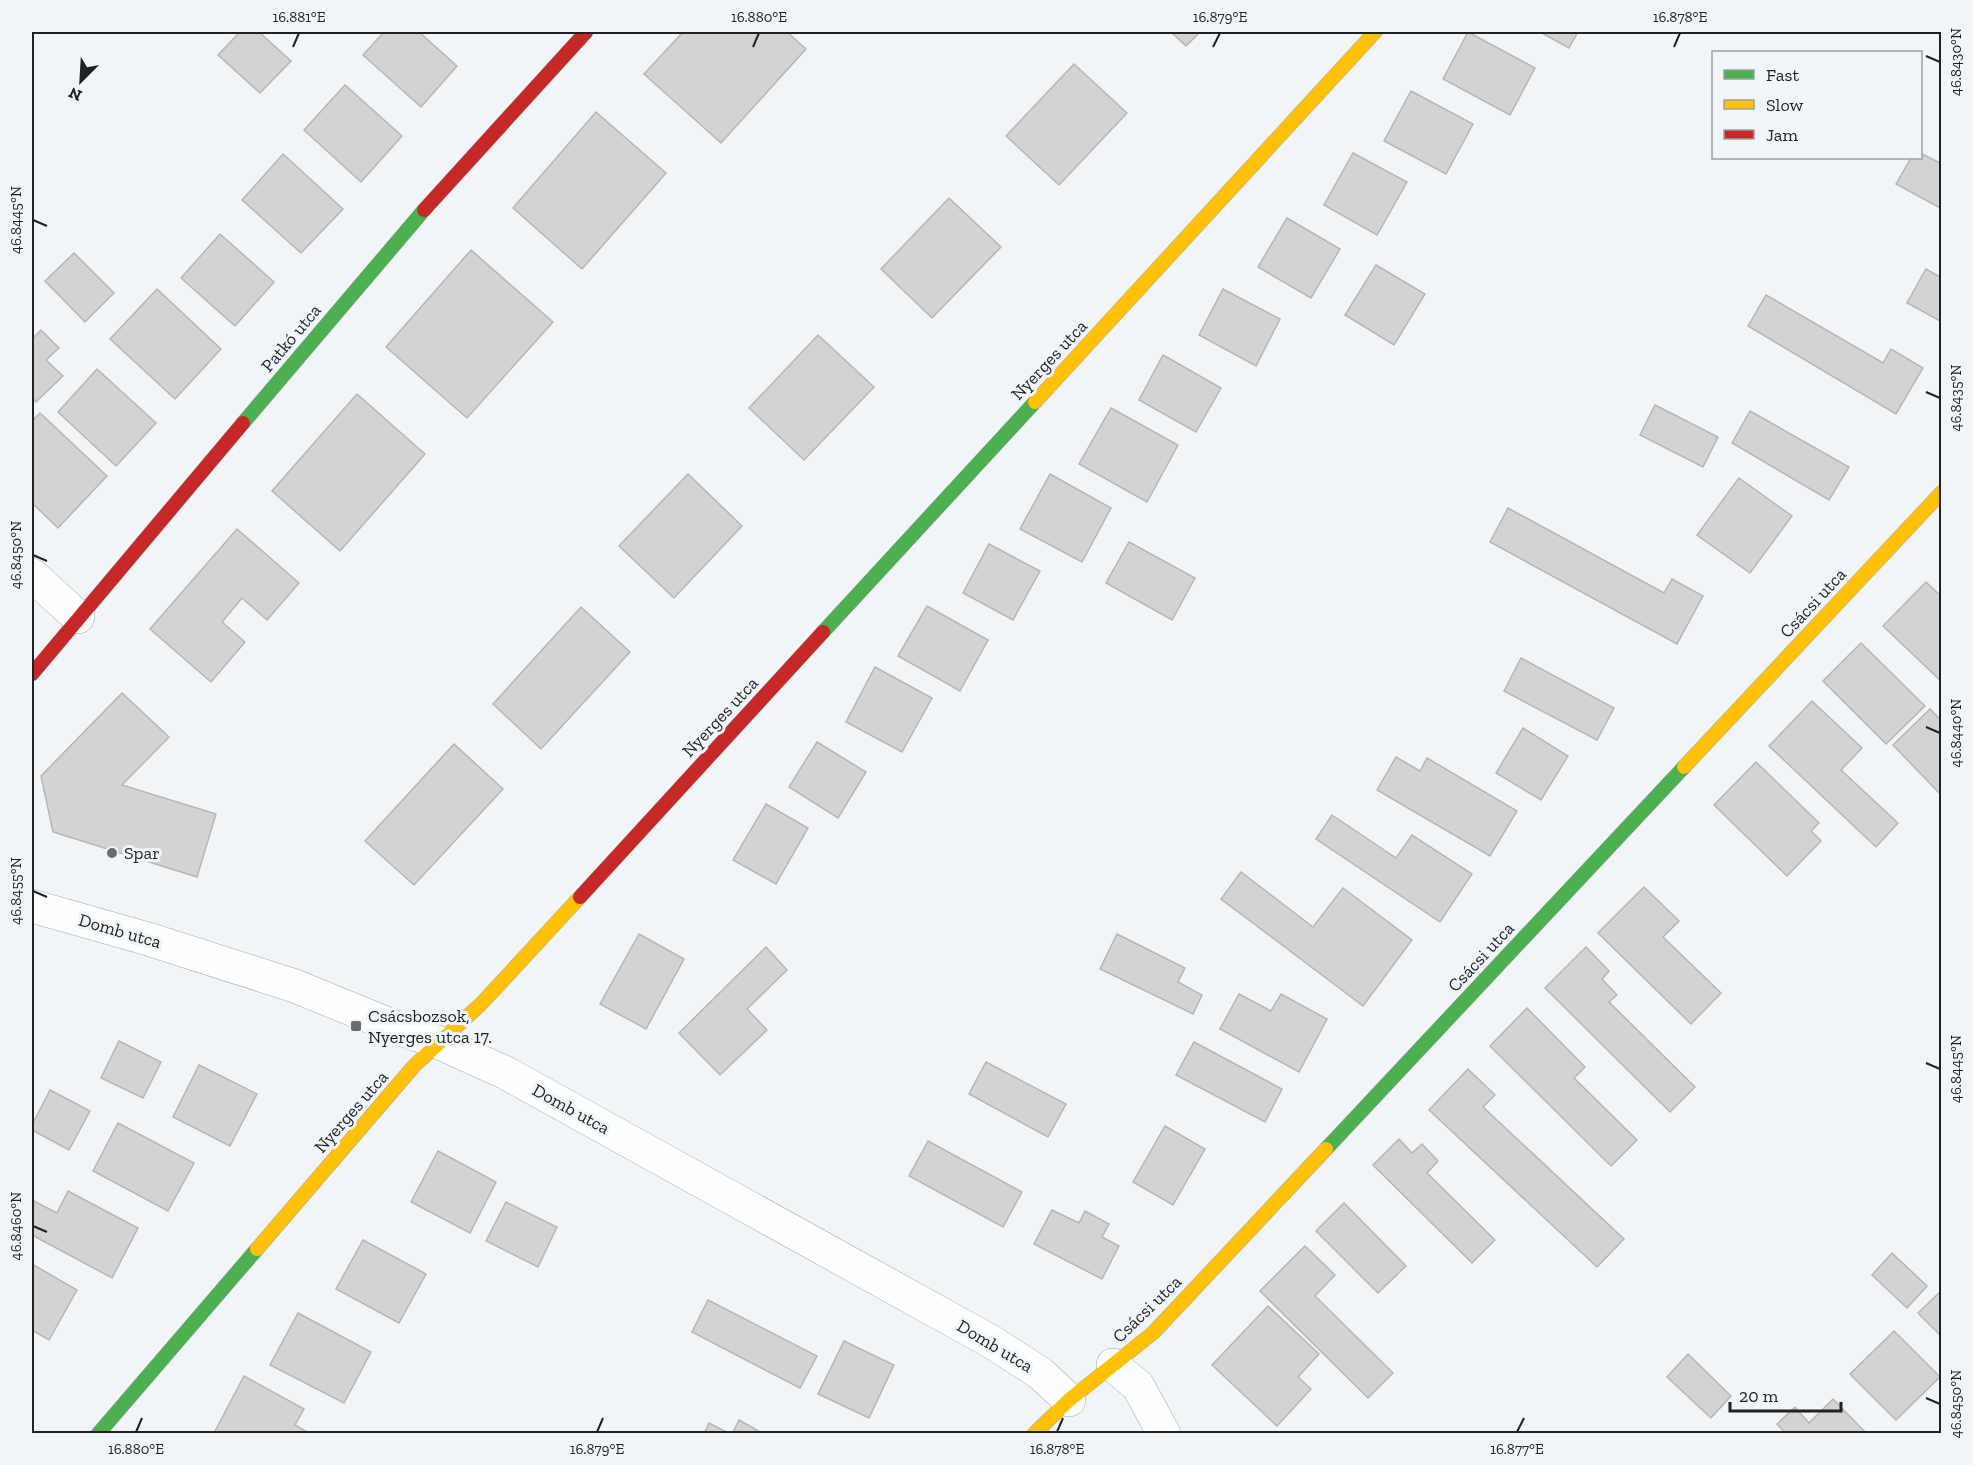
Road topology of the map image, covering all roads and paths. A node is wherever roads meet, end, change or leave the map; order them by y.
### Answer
1 (586, 32) edge
2 (1375, 32) edge
3 (1941, 492) edge
4 (32, 575) edge
5 (78, 617) junction
6 (32, 674) edge
7 (32, 906) edge
8 (440, 1043) junction
9 (1113, 1365) junction
10 (1069, 1400) junction
11 (98, 1434) edge
12 (1034, 1434) edge
13 (1164, 1434) edge

1 - 5 street, Patkó utca
2 - 8 street, Nyerges utca
3 - 9 street, Csácsi utca
4 - 5 street
5 - 6 street, Patkó utca
7 - 8 street, Domb utca
8 - 10 street, Domb utca
8 - 11 street, Nyerges utca
9 - 10 street, Csácsi utca
9 - 13 street
10 - 12 street, Csácsi utca

